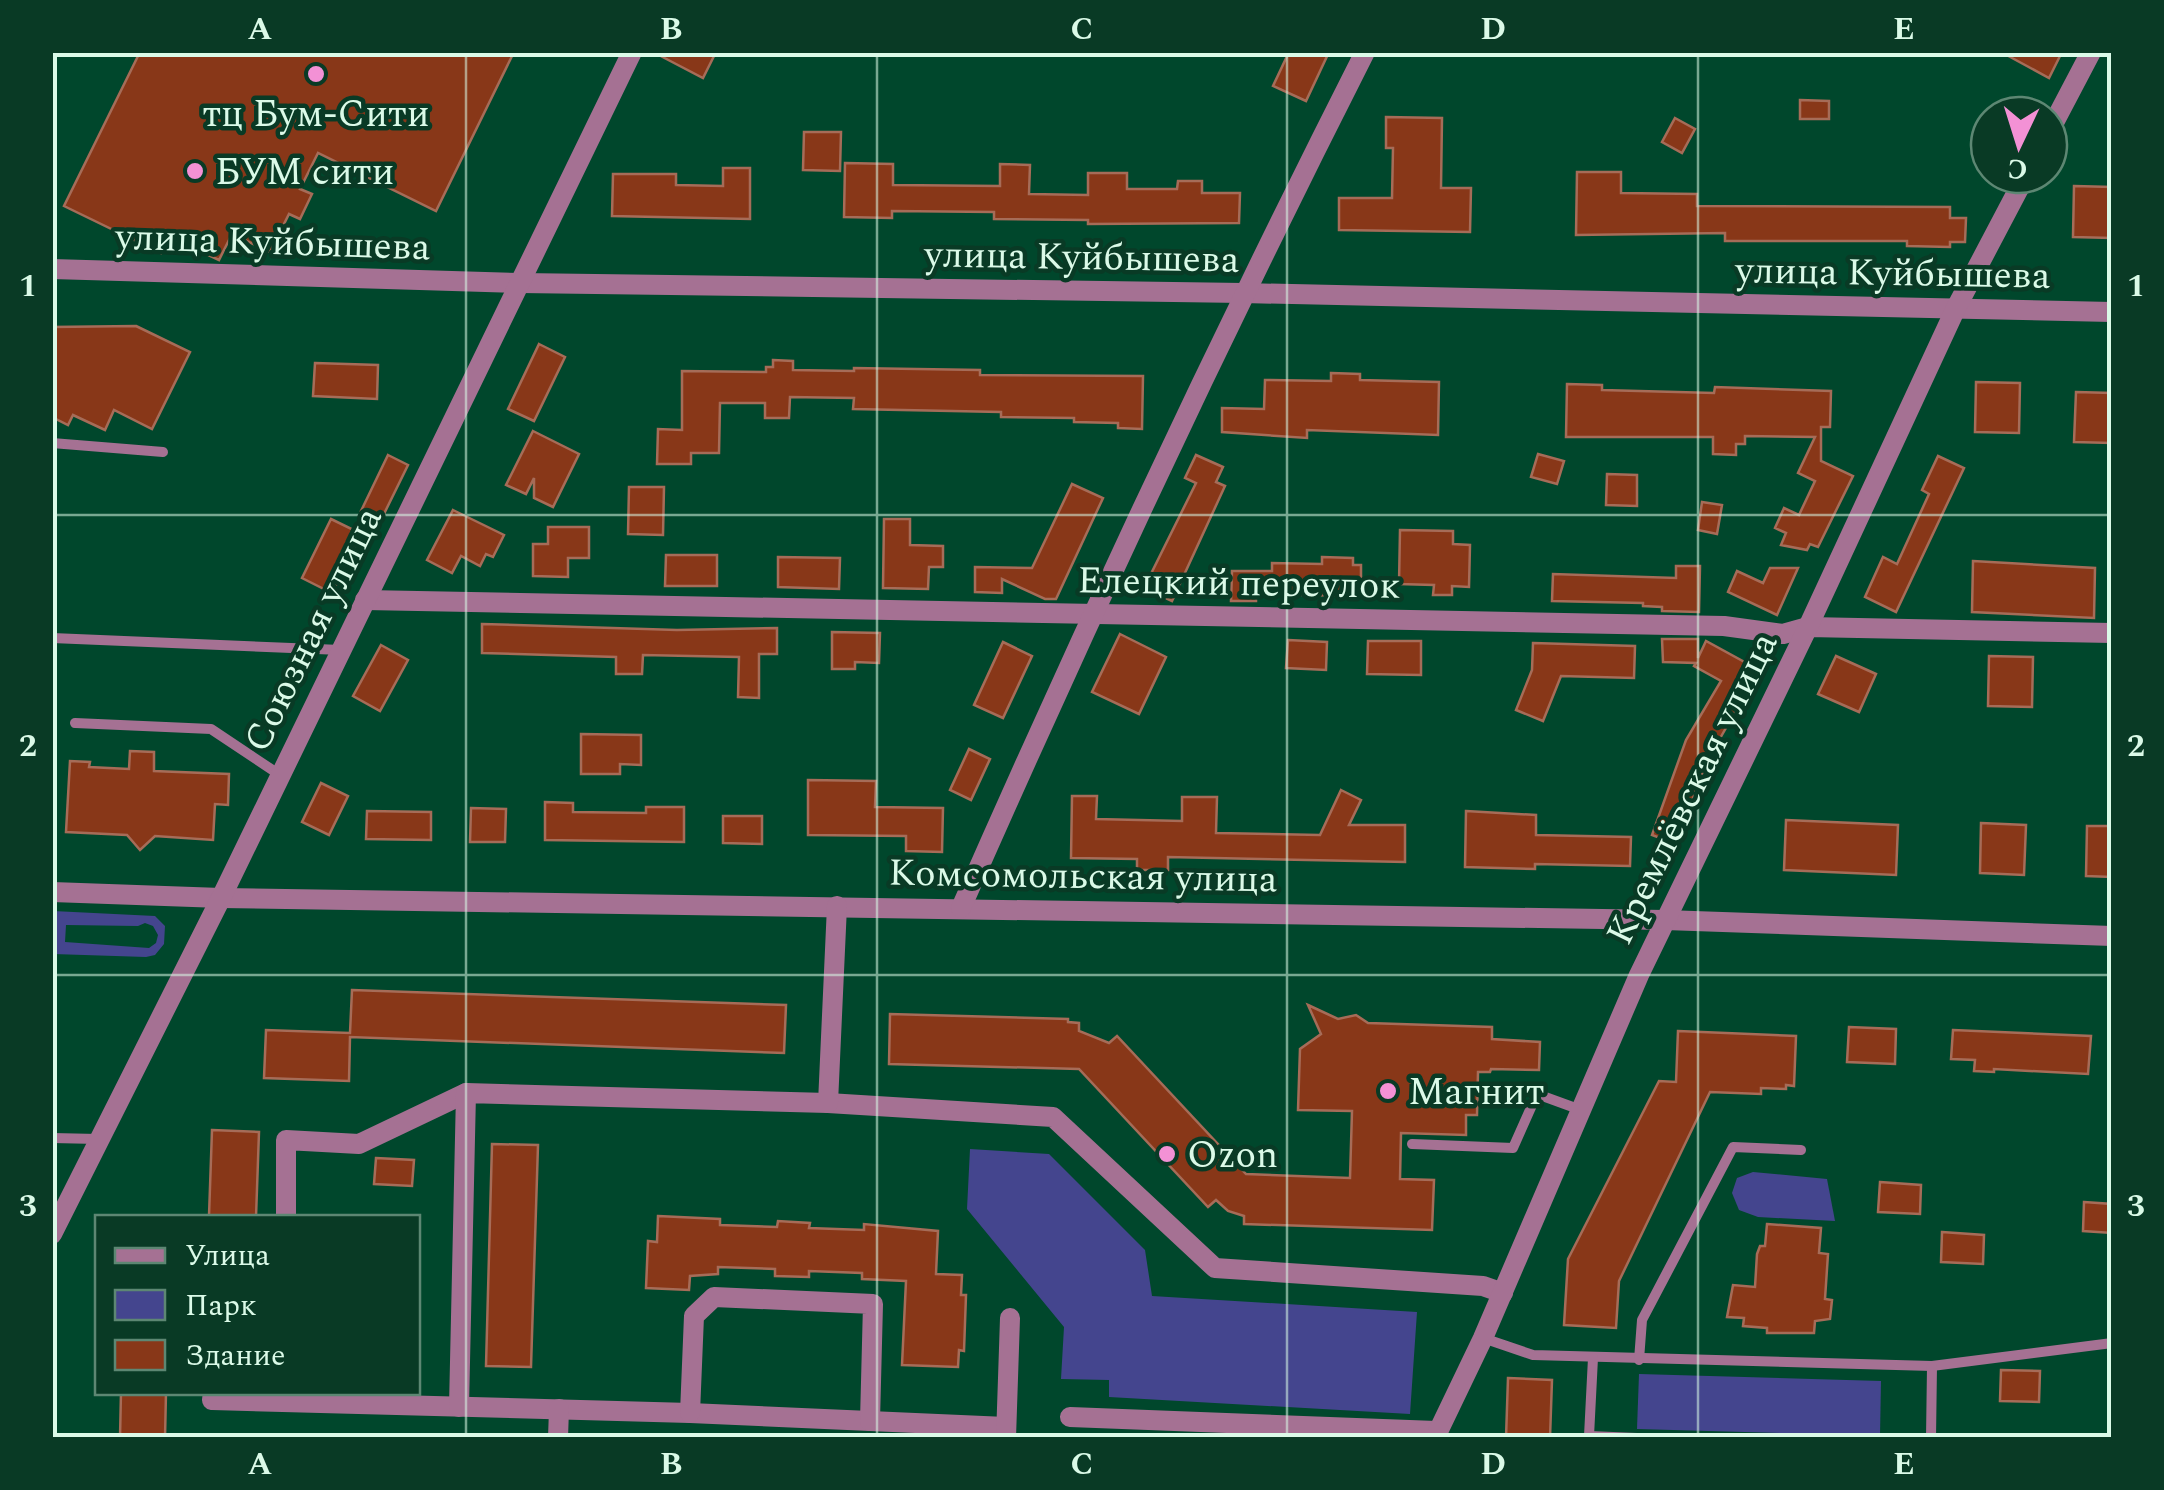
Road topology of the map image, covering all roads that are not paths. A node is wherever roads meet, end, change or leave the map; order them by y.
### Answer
1 (632, 52) edge
2 (1365, 52) edge
3 (2091, 52) edge
4 (2068, 95) edge
5 (2015, 195) edge
6 (52, 269) edge
7 (520, 283) junction
8 (1243, 293) junction
9 (1956, 308) junction
10 (2112, 312) edge
11 (52, 443) edge
12 (163, 452) dead end
13 (365, 600) junction
14 (1092, 614) junction
15 (1808, 628) junction
16 (2112, 634) edge
17 (52, 638) edge
18 (341, 650) junction
19 (75, 723) dead end
20 (280, 776) junction
21 (52, 892) edge
22 (221, 898) junction
23 (837, 906) junction
24 (961, 908) junction
25 (1665, 920) junction
26 (2112, 936) edge
27 (466, 1092) junction
28 (828, 1103) junction
29 (1582, 1110) junction
30 (52, 1138) edge
31 (99, 1140) junction
32 (1412, 1144) dead end
33 (1801, 1150) dead end
34 (286, 1215) edge
35 (52, 1234) edge
36 (1502, 1294) junction
37 (1010, 1318) dead end
38 (1483, 1338) junction
39 (2112, 1343) edge
40 (1592, 1358) junction
41 (1639, 1360) junction
42 (1932, 1366) junction
43 (212, 1395) edge
44 (459, 1407) junction
45 (559, 1409) junction
46 (690, 1413) junction
47 (1070, 1417) dead end
48 (870, 1421) junction
49 (1006, 1432) edge
50 (1435, 1434) edge
51 (558, 1438) edge
52 (1636, 1438) edge
53 (1932, 1438) edge

1 - 7 street, Союзная улица
2 - 8 street
3 - 4 street
5 - 9 street, Кремлёвская улица
6 - 7 street, улица Куйбышева
7 - 8 street, улица Куйбышева
7 - 13 street, Союзная улица
8 - 9 street, улица Куйбышева
8 - 14 street
9 - 10 street, улица Куйбышева
9 - 15 street, Кремлёвская улица
11 - 12 lane
13 - 14 street, Елецкий переулок
13 - 18 street, Союзная улица
14 - 15 street, Елецкий переулок
14 - 24 street
15 - 16 street, Елецкий переулок
15 - 25 street, Кремлёвская улица
17 - 18 lane
18 - 20 street, Союзная улица
19 - 20 lane
20 - 22 street, Союзная улица
21 - 22 street, Комсомольская улица
22 - 23 street, Комсомольская улица
22 - 31 street, Союзная улица
23 - 24 street, Комсомольская улица
23 - 28 street
24 - 25 street, Комсомольская улица
25 - 26 street, Комсомольская улица
25 - 29 street, Кремлёвская улица
27 - 28 street
27 - 34 street
27 - 44 street
28 - 36 street
29 - 32 lane
29 - 36 street, Кремлёвская улица
30 - 31 lane
31 - 35 street, Союзная улица
33 - 41 lane
36 - 38 street, Кремлёвская улица
37 - 49 street
38 - 40 lane
38 - 50 street, Кремлёвская улица
39 - 42 lane
40 - 41 lane
40 - 52 lane
41 - 42 lane
42 - 53 lane
43 - 44 street
44 - 45 street
45 - 46 street
45 - 51 street
46 - 48 street
46 - 48 street
47 - 50 street
48 - 49 street

